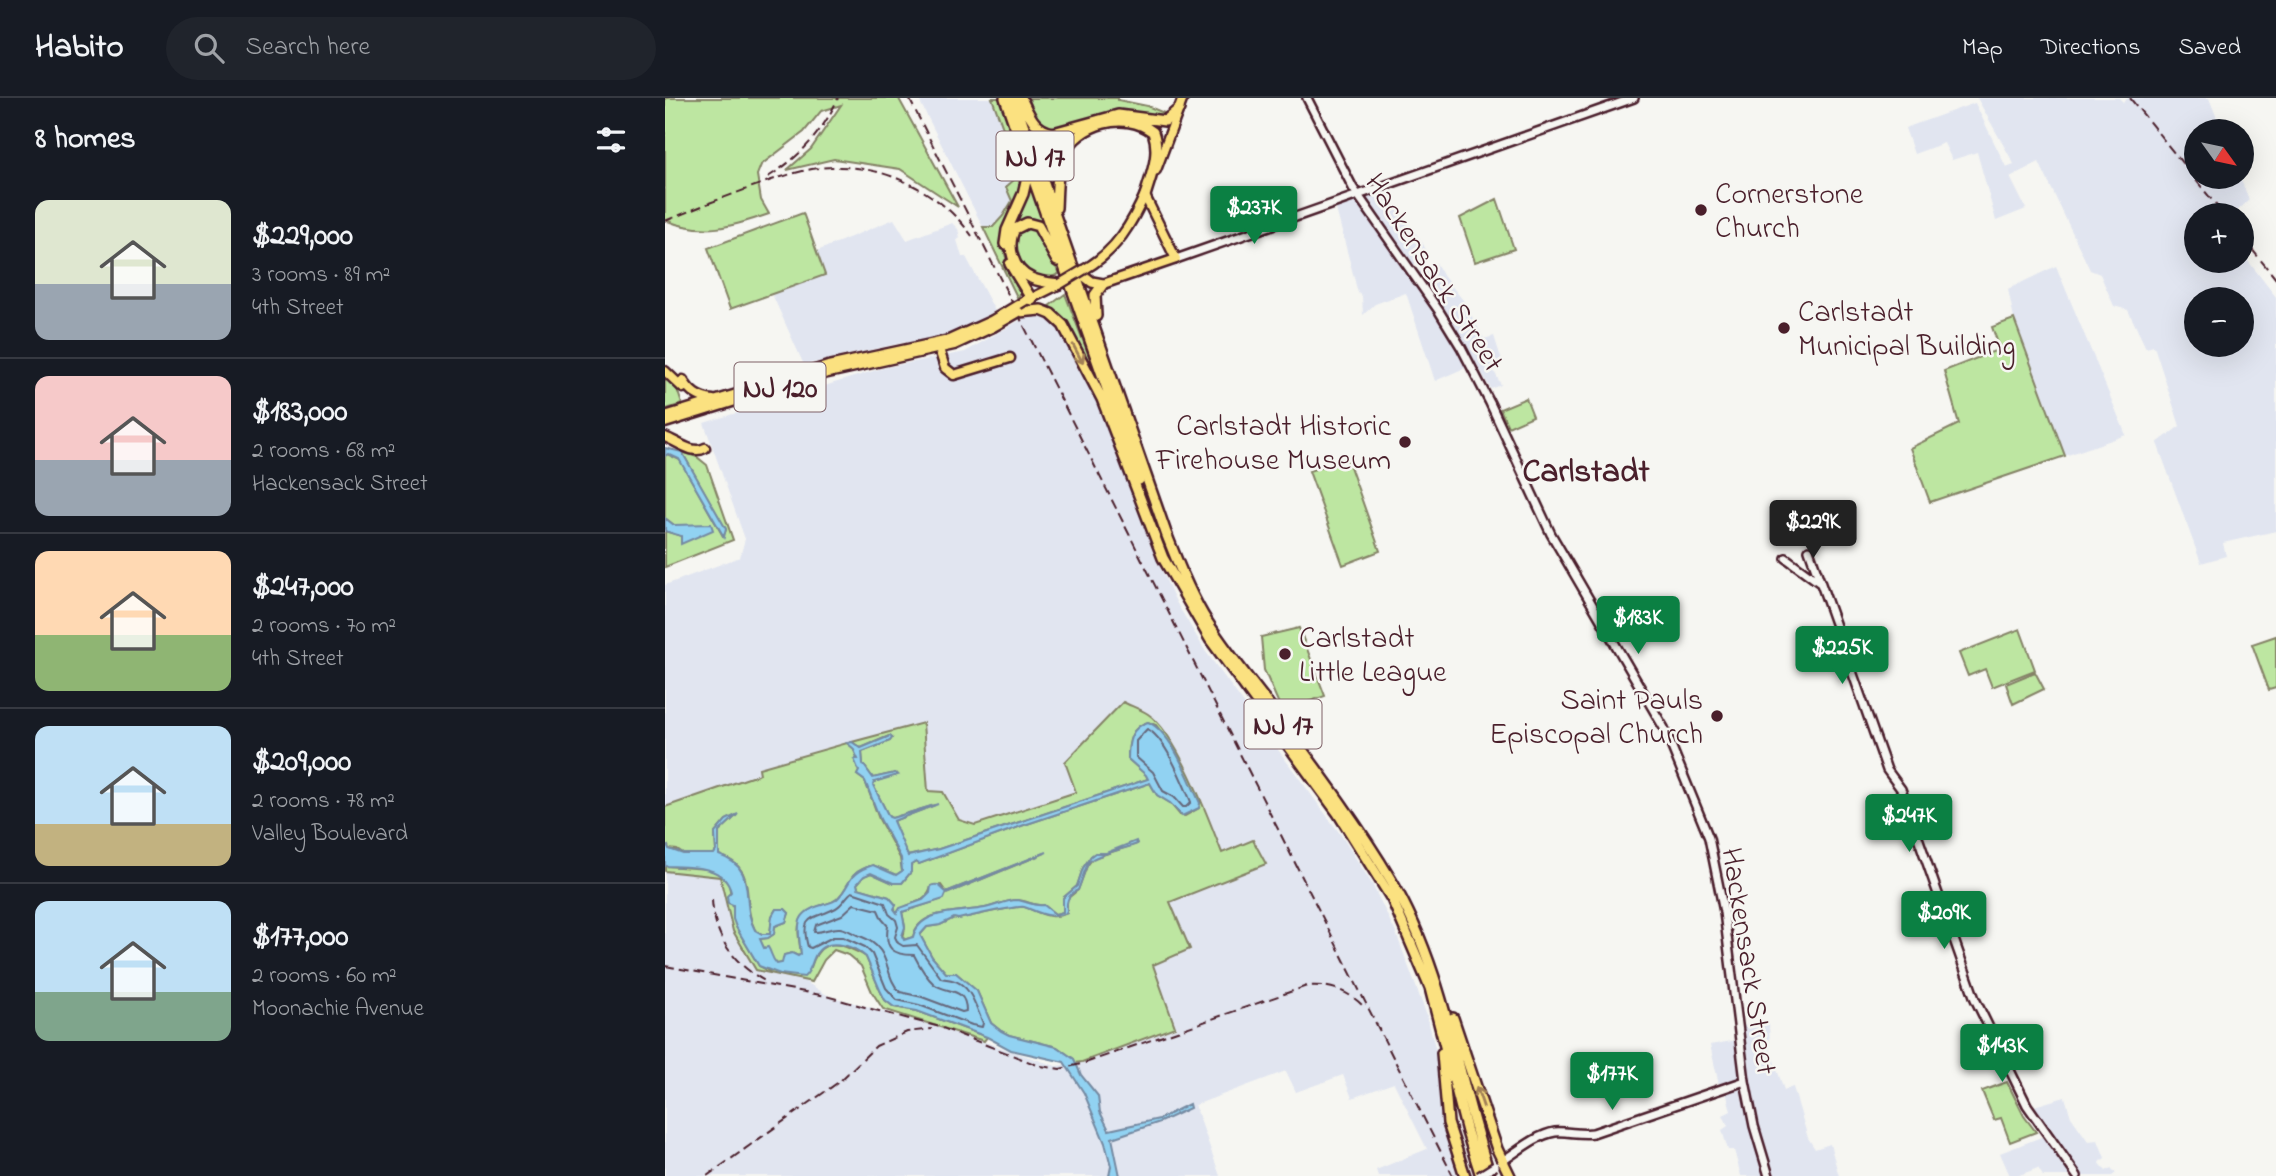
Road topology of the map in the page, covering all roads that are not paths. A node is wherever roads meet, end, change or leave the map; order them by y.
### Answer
1 (1005, 98) edge
2 (1014, 98) edge
3 (1021, 98) edge
4 (1183, 98) edge
5 (1307, 98) edge
6 (1634, 98) edge
7 (1179, 109) junction
8 (1030, 166) junction
9 (1358, 195) junction
10 (1145, 196) junction
11 (1055, 214) junction
12 (1136, 215) junction
13 (1157, 222) junction
14 (1176, 259) junction
15 (1075, 269) junction
16 (1060, 284) junction
17 (1103, 284) junction
18 (1030, 304) junction
19 (1078, 305) junction
20 (1019, 312) joint
21 (992, 324) junction
22 (939, 349) junction
23 (1010, 358) dead end
24 (1107, 365) junction
25 (665, 371) edge
26 (683, 380) dead end
27 (687, 393) dead end
28 (716, 400) junction
29 (665, 414) edge
30 (665, 423) edge
31 (665, 437) edge
32 (705, 448) dead end
33 (1809, 550) dead end
34 (1786, 558) dead end
35 (1820, 583) junction
36 (1181, 590) junction
37 (1428, 959) junction
38 (1440, 1023) junction
39 (1745, 1081) junction
40 (1499, 1163) junction
41 (1465, 1176) edge
42 (1480, 1176) edge
43 (1490, 1176) edge
44 (1510, 1176) edge
45 (1769, 1176) edge
46 (2077, 1176) edge

1 - 8 highway, NJ 17
2 - 11 highway, NJ 17
3 - 7 highway
4 - 7 main road
5 - 9 main road, Hackensack Street
6 - 9 main road
7 - 10 main road
8 - 18 highway
8 - 19 highway, NJ 17
9 - 14 main road
9 - 39 main road, Hackensack Street
10 - 11 highway
10 - 12 main road, NJ 120
10 - 13 main road
11 - 15 highway, NJ 17
12 - 13 main road
12 - 16 main road, NJ 120, bridge
13 - 14 main road
14 - 17 main road
15 - 17 highway
15 - 24 highway, NJ 17
16 - 18 main road, NJ 120
16 - 19 highway
17 - 24 highway
18 - 20 highway
18 - 21 main road, NJ 120, bridge
18 -> 36 highway
19 - 36 highway, NJ 17
20 - 21 main road, NJ 120, bridge
21 - 22 main road, NJ 120
21 - 28 main road, NJ 120
22 - 23 main road
22 - 30 main road, NJ 120
24 - 37 highway, NJ 17
25 - 27 main road
26 - 28 main road
28 - 29 main road, NJ 120
31 - 32 main road
33 - 35 main road
34 - 35 main road
35 - 46 main road
36 - 38 highway, NJ 17
40 -> 37 highway
37 - 43 highway, NJ 17
38 - 41 highway
38 - 42 highway, NJ 17
39 - 40 main road
39 - 45 main road, Hackensack Street
40 - 42 main road, bridge
40 - 44 highway

